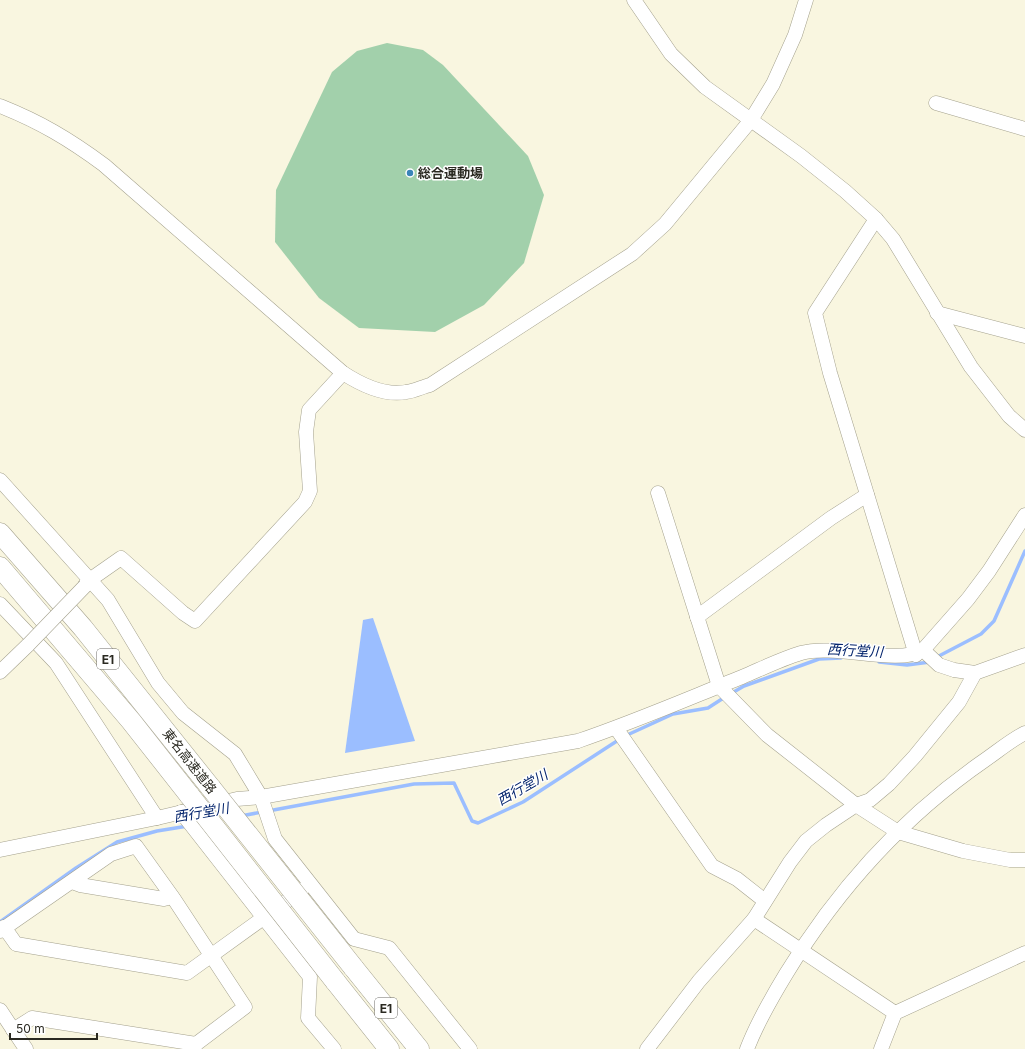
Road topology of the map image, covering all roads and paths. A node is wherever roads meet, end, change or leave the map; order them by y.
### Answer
1 (634, 0) edge
2 (806, 0) edge
3 (936, 103) dead end
4 (0, 106) edge
5 (751, 120) junction
6 (1025, 129) edge
7 (876, 219) junction
8 (937, 313) junction
9 (1025, 336) edge
10 (343, 373) junction
11 (1025, 430) edge
12 (0, 480) edge
13 (658, 493) dead end
14 (867, 495) junction
15 (1025, 516) edge
16 (0, 533) edge
17 (0, 567) edge
18 (88, 582) junction
19 (0, 604) edge
20 (697, 617) junction
21 (920, 653) junction
22 (1025, 655) edge
23 (0, 672) edge
24 (975, 673) junction
25 (725, 692) junction
26 (1025, 733) edge
27 (620, 735) junction
28 (856, 805) junction
29 (264, 806) junction
30 (188, 814) junction
31 (157, 818) junction
32 (898, 832) junction
33 (0, 850) edge
34 (1025, 860) edge
35 (72, 882) junction
36 (310, 884) junction
37 (172, 897) junction
38 (765, 901) junction
39 (263, 918) junction
40 (754, 919) junction
41 (2, 929) edge
42 (800, 950) junction
43 (1025, 953) edge
44 (210, 955) junction
45 (0, 1010) edge
46 (895, 1013) junction
47 (14, 1030) junction
48 (195, 1046) edge
49 (26, 1049) edge
50 (334, 1049) edge
51 (389, 1049) edge
52 (419, 1049) edge
53 (470, 1049) edge
54 (647, 1049) edge
55 (747, 1049) edge
56 (881, 1049) edge

1 - 5 street
2 - 5 street
3 - 6 street
4 - 10 street
5 - 7 street
5 - 10 street
7 - 8 street
7 - 14 street
8 - 9 street
8 - 11 street
10 - 18 street
12 - 18 street
13 - 20 street
14 - 20 street
14 - 21 street
15 - 21 street
16 - 52 highway, 東名高速道路 / E1, bridge
17 - 30 highway, 東名高速道路 / E1
18 - 23 street, bridge
18 - 29 street
19 - 31 street
20 - 25 street
21 - 24 street
21 - 25 street
22 - 24 street
24 - 28 street
25 - 27 street
25 - 28 street
26 - 32 street
27 - 29 street
27 - 38 street
28 - 32 street
28 - 38 street
29 - 30 street
29 - 36 street
30 - 31 street
30 - 39 street
30 - 51 highway, 東名高速道路 / E1, bridge
31 - 33 street
32 - 34 street
32 - 42 street
35 - 37 street
35 - 37 street
35 - 41 street
36 - 39 street
36 - 53 street
37 - 44 street
38 - 40 street
39 - 44 street
39 - 50 street
40 - 42 street
40 - 54 street
41 - 44 street
42 - 46 street
42 - 55 street
43 - 46 street
44 - 48 street
45 - 47 street
46 - 56 street
47 - 48 street
47 - 49 street

